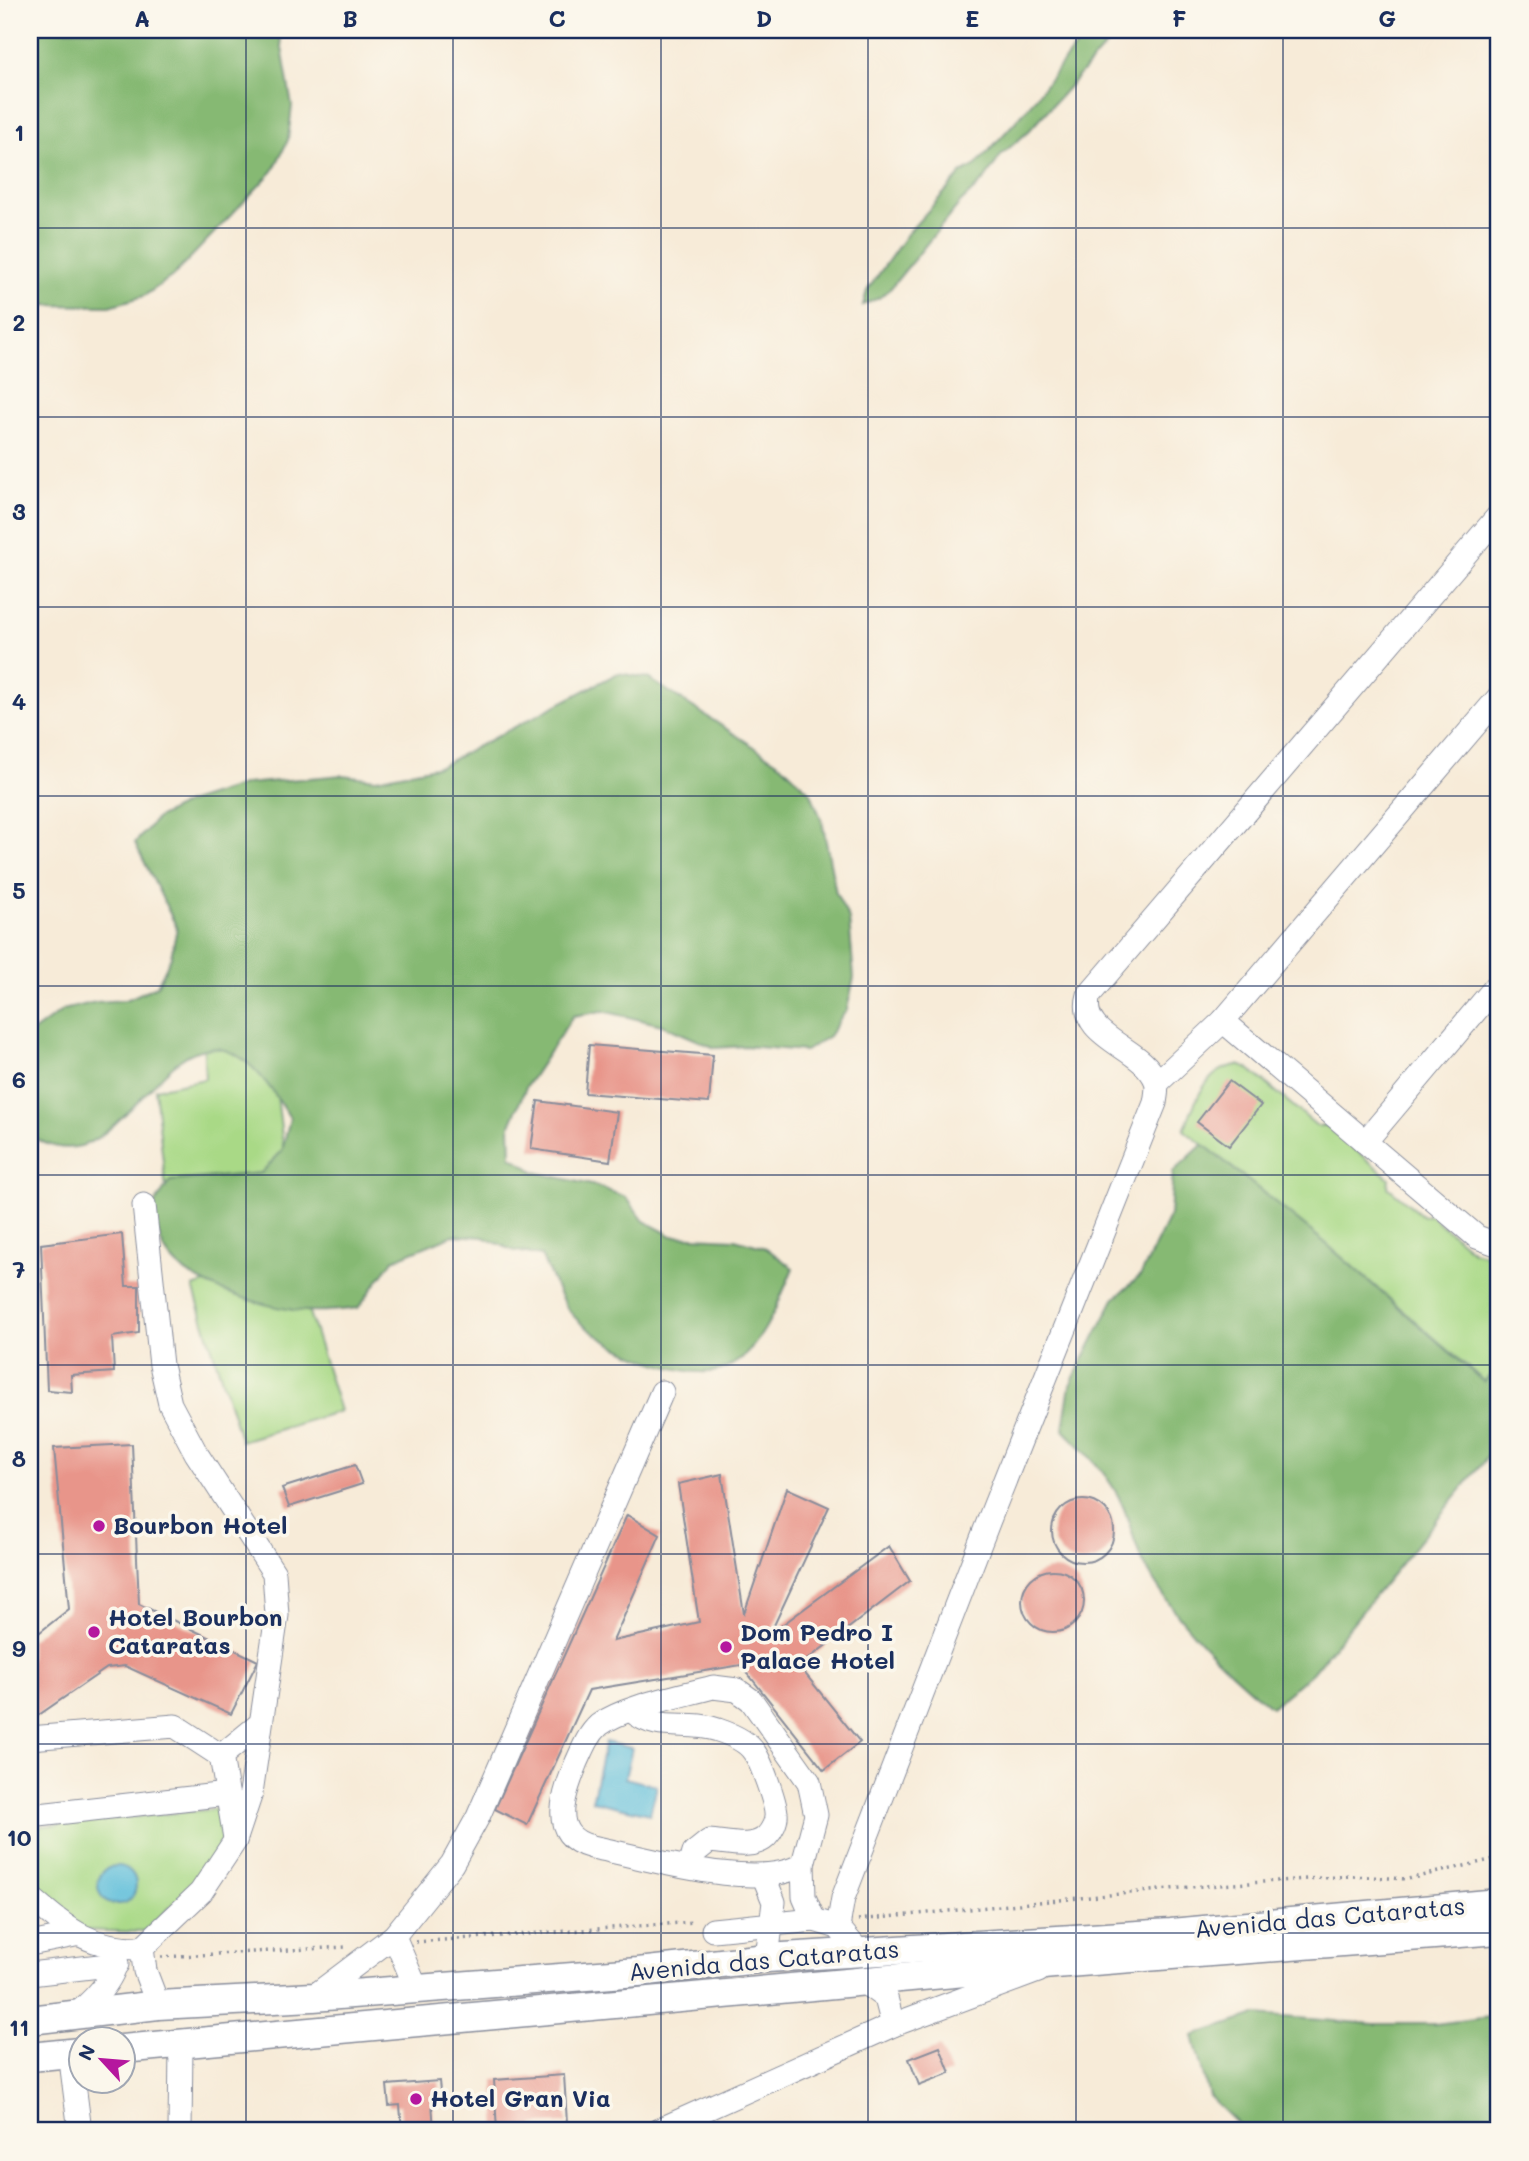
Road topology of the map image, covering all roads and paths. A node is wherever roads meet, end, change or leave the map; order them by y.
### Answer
1 (1499, 515) edge
2 (1499, 697) edge
3 (1499, 983) edge
4 (1223, 1021) junction
5 (1157, 1083) junction
6 (1365, 1142) junction
7 (144, 1205) dead end
8 (1499, 1245) edge
9 (662, 1392) dead end
10 (632, 1711) junction
11 (260, 1724) junction
12 (30, 1737) edge
13 (221, 1756) junction
14 (227, 1794) junction
15 (30, 1816) edge
16 (235, 1841) junction
17 (803, 1864) junction
18 (690, 1867) junction
19 (764, 1877) junction
20 (1499, 1882) edge
21 (30, 1897) edge
22 (1499, 1903) edge
23 (1457, 1907) junction
24 (814, 1920) junction
25 (771, 1925) junction
26 (838, 1927) junction
27 (713, 1930) dead end
28 (1499, 1930) edge
29 (75, 1935) junction
30 (394, 1936) junction
31 (30, 1944) edge
32 (142, 1948) junction
33 (860, 1952) junction
34 (116, 1956) junction
35 (767, 1958) junction
36 (1054, 1964) junction
37 (30, 1974) edge
38 (862, 1981) junction
39 (416, 1988) junction
40 (313, 1997) junction
41 (158, 2005) junction
42 (77, 2014) junction
43 (30, 2020) edge
44 (893, 2025) junction
45 (136, 2029) edge
46 (181, 2045) junction
47 (136, 2048) edge
48 (66, 2052) edge
49 (30, 2057) edge
50 (79, 2094) edge
51 (80, 2131) edge
52 (180, 2131) edge
53 (657, 2131) edge

1 - 5 street
2 - 4 street
3 - 6 street
4 - 5 street
4 - 6 street
5 - 26 street
6 - 8 street
7 - 11 street
9 - 30 street
10 - 17 street
10 - 18 street
10 - 18 street
11 - 13 street
11 - 16 street
12 - 13 street
13 - 14 street
14 - 15 street
14 - 16 street
16 - 32 street
17 - 19 street
17 - 24 street
18 - 19 street
19 - 25 street
20 - 23 main road
21 - 29 street
22 - 23 main road, Avenida das Cataratas
23 - 33 main road, Avenida das Cataratas
24 - 25 street
24 - 26 street
25 - 27 street
25 - 35 street
26 - 33 street
28 - 36 main road, Avenida das Cataratas
29 - 31 street
29 - 34 street
30 - 39 street
30 - 40 street
32 - 34 street
32 - 41 street
33 - 35 main road, Avenida das Cataratas
34 - 37 street
34 - 42 street
35 - 39 main road, Avenida das Cataratas
36 - 38 main road, Avenida das Cataratas
36 - 44 street
38 - 44 street
38 - 46 main road, Avenida das Cataratas
39 - 40 main road, Avenida das Cataratas
40 - 41 main road, Avenida das Cataratas
41 - 42 main road, Avenida das Cataratas
41 - 45 main road
42 - 43 main road, Avenida das Cataratas
44 - 53 street
46 - 47 main road, Avenida das Cataratas
46 - 52 street
48 - 49 main road
50 - 51 street

